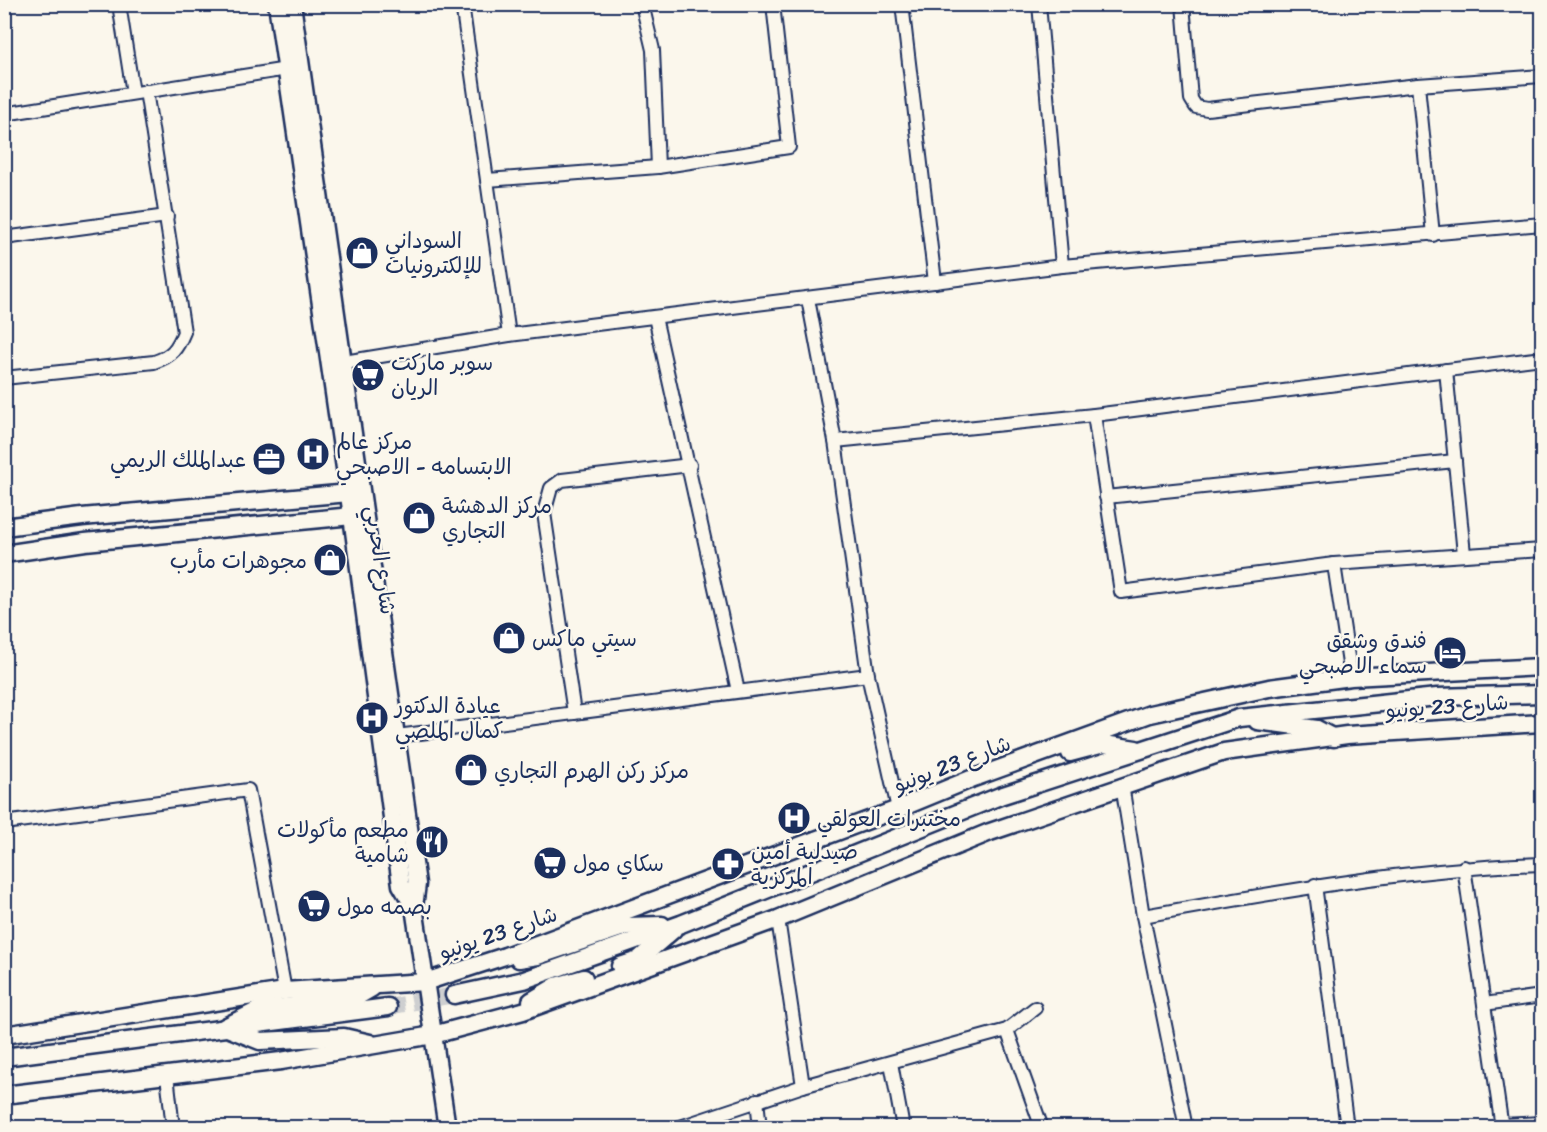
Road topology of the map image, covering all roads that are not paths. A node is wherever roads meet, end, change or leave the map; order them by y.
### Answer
1 (119, 4) edge
2 (277, 4) edge
3 (292, 4) edge
4 (462, 4) edge
5 (642, 4) edge
6 (773, 4) edge
7 (902, 4) edge
8 (1039, 4) edge
9 (1183, 4) edge
10 (287, 69) junction
11 (1542, 76) edge
12 (1418, 85) junction
13 (146, 91) junction
14 (133, 93) junction
15 (4, 114) edge
16 (658, 166) junction
17 (487, 180) junction
18 (166, 216) junction
19 (1542, 224) edge
20 (1433, 235) junction
21 (4, 238) edge
22 (1062, 266) junction
23 (935, 282) junction
24 (808, 298) junction
25 (656, 317) junction
26 (509, 335) junction
27 (1542, 358) edge
28 (344, 362) junction
29 (1446, 370) junction
30 (4, 378) edge
31 (1094, 415) junction
32 (835, 441) junction
33 (1455, 461) junction
34 (690, 465) junction
35 (349, 493) junction
36 (1106, 497) junction
37 (352, 516) junction
38 (82, 517) junction
39 (4, 527) edge
40 (86, 542) junction
41 (1542, 550) edge
42 (4, 554) edge
43 (1464, 554) junction
44 (1334, 564) junction
45 (1542, 667) edge
46 (868, 675) junction
47 (1351, 677) junction
48 (738, 691) junction
49 (1542, 694) edge
50 (574, 713) junction
51 (1239, 718) junction
52 (1542, 723) edge
53 (397, 736) junction
54 (1334, 738) junction
55 (1140, 750) junction
56 (1000, 768) junction
57 (1122, 785) junction
58 (898, 809) junction
59 (4, 823) edge
60 (1542, 864) edge
61 (1464, 867) junction
62 (1315, 885) junction
63 (414, 906) junction
64 (1143, 916) junction
65 (778, 919) junction
66 (681, 924) junction
67 (505, 957) junction
68 (425, 982) junction
69 (376, 986) junction
70 (285, 991) junction
71 (454, 995) tunnel mouth
72 (1542, 996) edge
73 (1484, 1004) junction
74 (388, 1007) tunnel mouth
75 (1035, 1008) dead end
76 (523, 1011) junction
77 (225, 1027) junction
78 (1007, 1030) junction
79 (4, 1035) edge
80 (433, 1035) junction
81 (376, 1045) junction
82 (4, 1057) edge
83 (891, 1063) junction
84 (167, 1075) junction
85 (803, 1086) junction
86 (4, 1095) edge
87 (757, 1100) junction
88 (1542, 1123) edge
89 (1501, 1126) edge
90 (173, 1128) edge
91 (447, 1128) edge
92 (677, 1128) edge
93 (760, 1128) edge
94 (903, 1128) edge
95 (1042, 1128) edge
96 (1186, 1128) edge
97 (1347, 1128) edge

1 - 14 street
2 - 10 street, شارع الحربي
3 - 28 street, شارع الحربي
4 - 17 street
5 - 16 street
6 - 16 street
7 - 23 street
8 - 22 street
9 - 12 street
10 - 13 street
10 - 35 street, شارع الحربي
11 - 12 street
12 - 20 street
13 - 14 street
13 - 18 street
14 - 15 street
16 - 17 street
17 - 26 street
18 - 21 street
18 - 30 street
19 - 20 street
20 - 22 street
22 - 23 street
23 - 24 street
24 - 25 street
24 - 32 street
25 - 26 street
25 - 34 street
26 - 28 street
27 - 29 street
28 - 53 street, شارع الحربي
29 - 31 street
29 - 33 street
31 - 32 street
31 - 36 street
32 - 46 street
33 - 36 street
33 - 43 street
34 - 48 street
34 - 50 street
35 - 37 street, شارع الحربي
35 - 38 street
36 - 44 street
37 - 40 street
37 - 63 street, شارع الحربي
38 - 39 street
38 - 40 street
40 - 42 street
41 - 43 street
43 - 44 street
44 - 47 street
45 - 47 street, شارع 23 يونيو
46 - 48 street
46 - 58 street
47 - 56 street, شارع 23 يونيو
48 - 50 street
49 - 51 street
50 - 53 street
51 - 54 street
51 - 55 street
52 - 54 street, شارع 23 يونيو
53 - 63 street, شارع الحربي
54 - 57 street, شارع 23 يونيو
55 - 56 street
55 - 66 street
56 - 58 street, شارع 23 يونيو
57 - 64 street
57 - 65 street, شارع 23 يونيو
58 - 67 street, شارع 23 يونيو
59 - 70 street
60 - 61 street
61 - 62 street
61 - 73 street
62 - 64 street
62 - 97 street
63 - 68 street, شارع الحربي
64 - 96 street
65 - 76 street, شارع 23 يونيو
65 - 85 street
66 - 67 street
66 - 71 street
66 - 76 street
67 - 68 street, شارع 23 يونيو
68 - 69 street, شارع 23 يونيو
68 - 80 street, شارع الحربي
69 - 70 street, شارع 23 يونيو
69 - 77 street
70 - 79 street, شارع 23 يونيو
72 - 73 street
73 - 89 street
74 - 77 street
75 - 78 street
76 - 80 street, شارع 23 يونيو
77 - 81 street
77 - 82 street
78 - 83 street
78 - 95 street
80 - 81 street, شارع 23 يونيو
80 - 91 street, شارع الحربي
81 - 84 street, شارع 23 يونيو
83 - 85 street
83 - 94 street
84 - 86 street, شارع 23 يونيو
84 - 90 street
85 - 87 street
87 - 92 street
87 - 93 street
88 - 89 street

